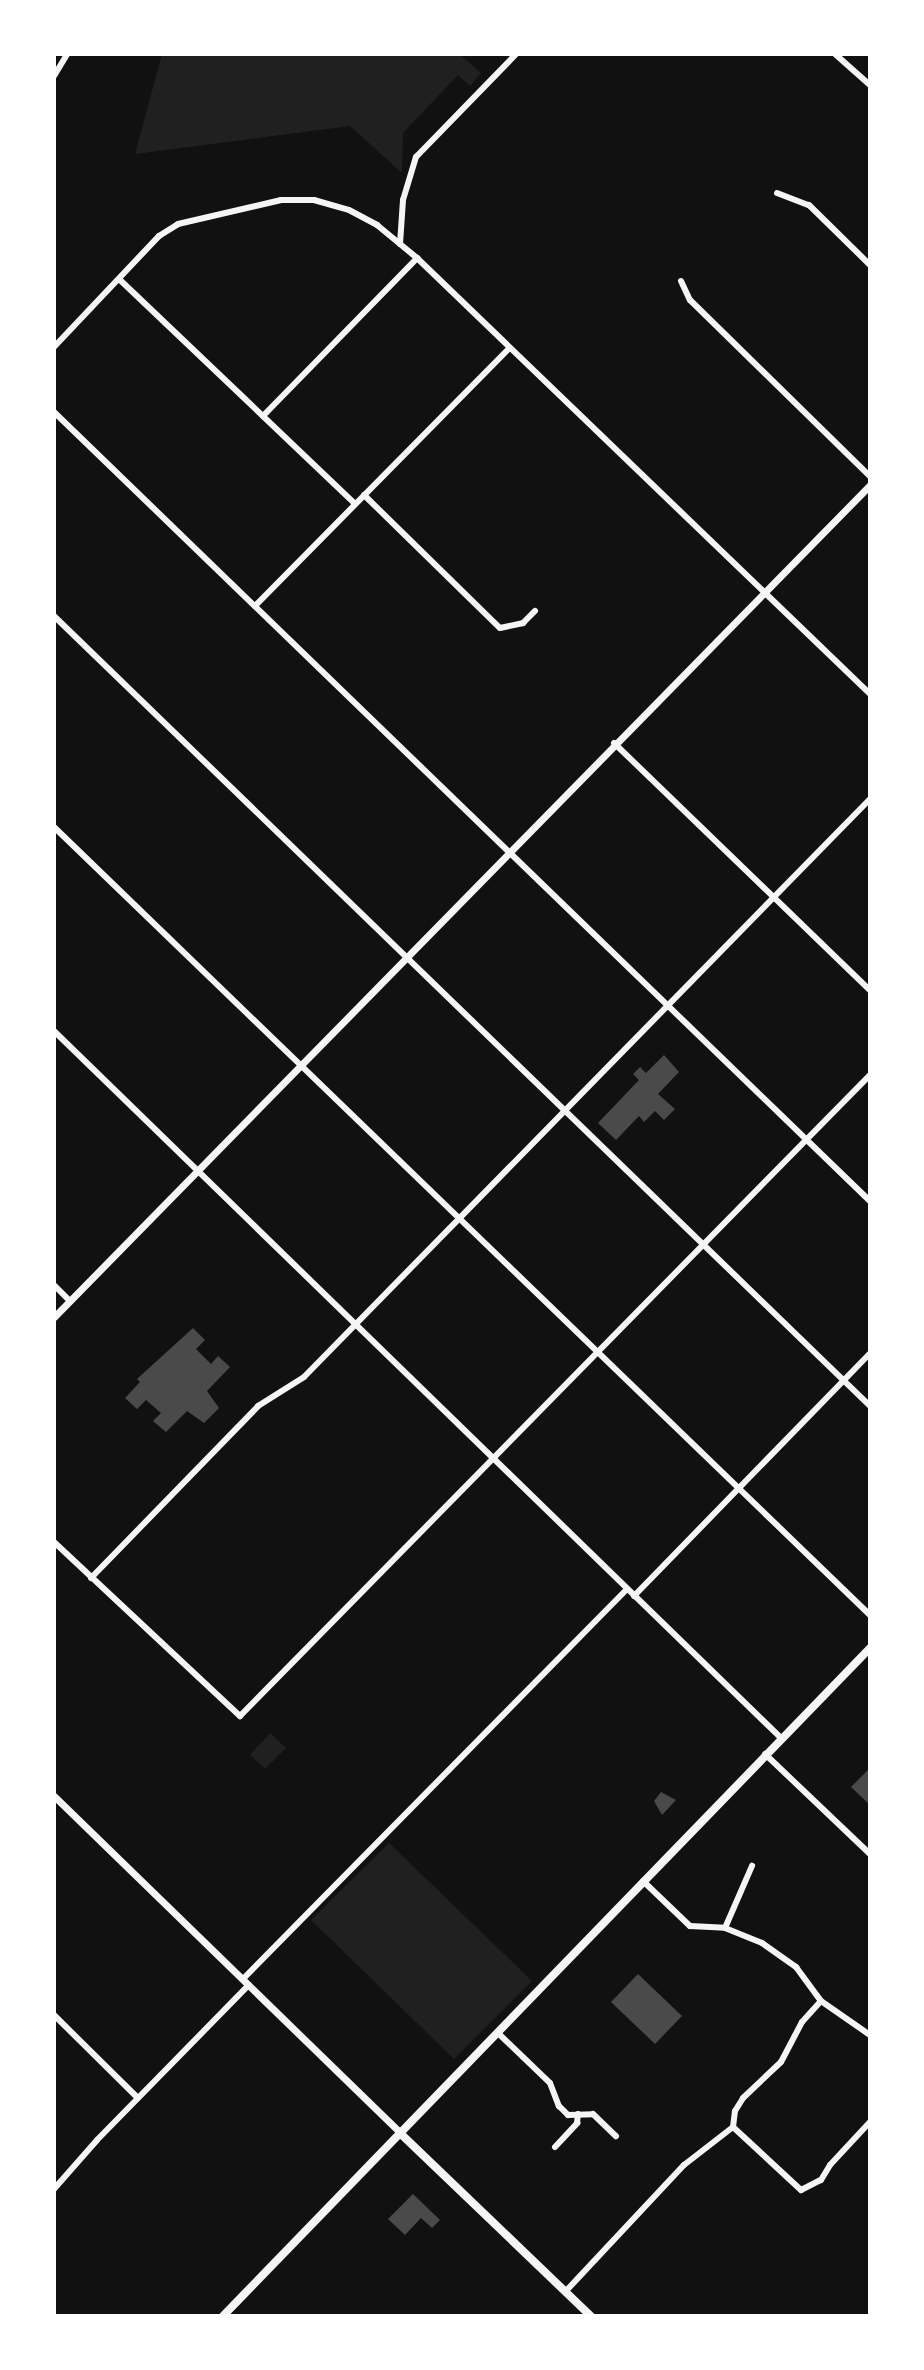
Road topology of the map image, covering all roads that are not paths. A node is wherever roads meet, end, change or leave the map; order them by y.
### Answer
1 (67, 54) edge
2 (516, 54) edge
3 (835, 54) edge
4 (54, 76) edge
5 (870, 85) edge
6 (777, 193) dead end
7 (400, 244) junction
8 (417, 258) junction
9 (870, 265) edge
10 (119, 279) junction
11 (681, 281) dead end
12 (54, 347) edge
13 (509, 348) junction
14 (54, 412) edge
15 (263, 416) junction
16 (870, 476) edge
17 (870, 485) edge
18 (364, 495) junction
19 (355, 504) junction
20 (765, 592) junction
21 (255, 606) junction
22 (535, 611) dead end
23 (54, 616) edge
24 (870, 694) edge
25 (614, 743) junction
26 (870, 799) edge
27 (54, 827) edge
28 (509, 851) junction
29 (774, 897) junction
30 (406, 956) junction
31 (870, 990) edge
32 (668, 1006) junction
33 (54, 1031) edge
34 (301, 1065) junction
35 (870, 1075) edge
36 (565, 1111) junction
37 (807, 1140) junction
38 (197, 1171) junction
39 (870, 1201) edge
40 (460, 1219) junction
41 (704, 1245) junction
42 (54, 1285) edge
43 (70, 1301) junction
44 (54, 1317) edge
45 (355, 1326) junction
46 (599, 1353) junction
47 (870, 1353) edge
48 (843, 1380) junction
49 (870, 1406) edge
50 (495, 1460) junction
51 (737, 1487) junction
52 (54, 1542) edge
53 (91, 1578) junction
54 (627, 1589) junction
55 (634, 1596) junction
56 (870, 1615) edge
57 (870, 1648) edge
58 (781, 1738) junction
59 (765, 1754) junction
60 (54, 1796) edge
61 (870, 1854) edge
62 (752, 1866) dead end
63 (643, 1881) junction
64 (725, 1928) junction
65 (246, 1982) junction
66 (821, 2001) junction
67 (54, 2015) edge
68 (498, 2033) junction
69 (870, 2035) edge
70 (138, 2098) junction
71 (578, 2114) junction
72 (870, 2122) edge
73 (733, 2127) junction
74 (402, 2135) junction
75 (616, 2136) dead end
76 (555, 2147) dead end
77 (54, 2189) edge
78 (565, 2292) junction
79 (223, 2316) edge
80 (591, 2316) edge

1 - 4 street
2 - 7 street
3 - 5 street
6 - 9 street
7 - 8 street
7 - 10 street
8 - 13 street
8 - 15 street
10 - 12 street
10 - 15 street
11 - 16 street
13 - 18 street
13 - 20 street
14 - 21 street
15 - 19 street
17 - 20 street
18 - 19 street
18 - 22 street
19 - 21 street
20 - 24 street
20 - 25 street
21 - 28 street
23 - 30 street
25 - 28 street
25 - 29 street
26 - 29 street
27 - 34 street
28 - 30 street
28 - 32 street
29 - 31 street
29 - 32 street
30 - 34 street
30 - 36 street
32 - 36 street
32 - 37 street
33 - 38 street
34 - 38 street
34 - 40 street
35 - 37 street
36 - 40 street
36 - 41 street
37 - 39 street
37 - 41 street
38 - 43 street
38 - 45 street
40 - 45 street
40 - 46 street
41 - 46 street
41 - 48 street
42 - 43 street
43 - 44 street
45 - 50 street
45 - 53 street
46 - 50 street
46 - 51 street
47 - 48 street
48 - 49 street
48 - 51 street
50 - 53 street
50 - 54 street
51 - 55 street
51 - 56 street
52 - 53 street
54 - 55 street
54 - 65 street
55 - 58 street
57 - 58 main road
58 - 59 main road
59 - 61 street
59 - 63 main road
60 - 65 street
62 - 64 street
63 - 64 street
63 - 68 main road
64 - 66 street
65 - 70 street
65 - 74 street
66 - 69 street
66 - 73 street
67 - 70 street
68 - 71 street
68 - 74 main road
70 - 77 street
71 - 75 street
71 - 76 street
72 - 73 street
73 - 78 street
74 - 78 main road
74 - 79 main road
78 - 80 main road

